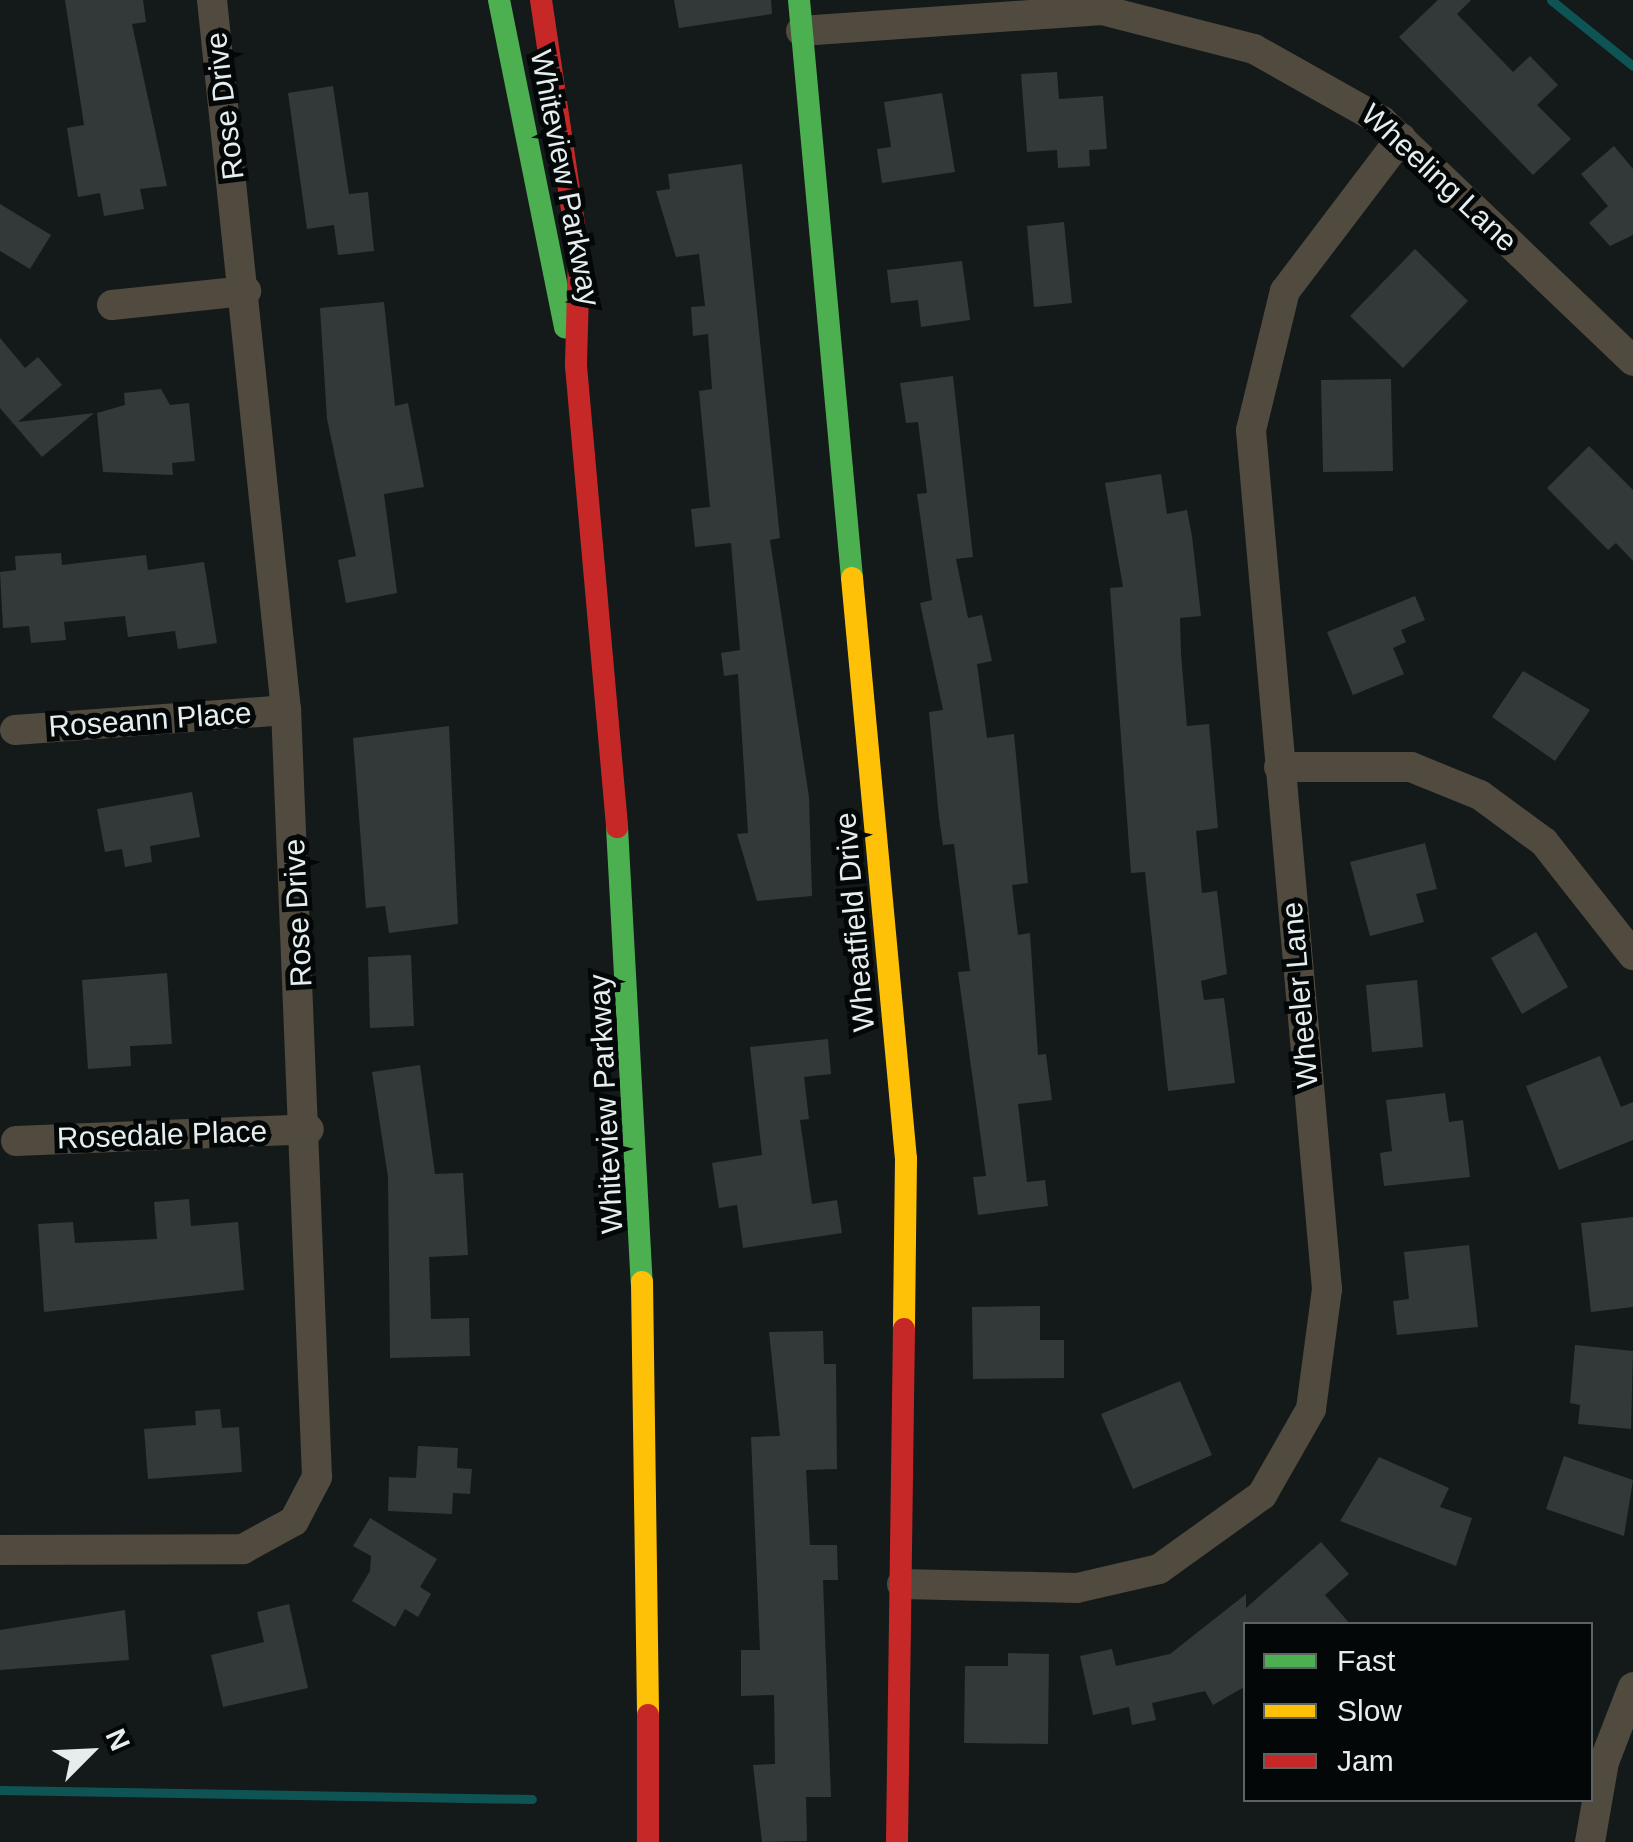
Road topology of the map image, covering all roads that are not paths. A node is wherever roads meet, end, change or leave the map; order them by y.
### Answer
1 (212, 0) edge
2 (498, 0) edge
3 (542, 0) edge
4 (799, 0) edge
5 (802, 31) junction
6 (1401, 138) junction
7 (246, 291) junction
8 (112, 305) dead end
9 (1633, 361) edge
10 (576, 366) junction
11 (286, 710) junction
12 (15, 730) dead end
13 (1279, 767) junction
14 (1633, 955) edge
15 (309, 1130) junction
16 (16, 1141) dead end
17 (0, 1550) edge
18 (902, 1584) junction
19 (1633, 1686) edge
20 (648, 1842) edge
21 (897, 1842) edge
22 (1590, 1842) edge

1 - 7 street, Rose Drive
2 - 10 street, Whiteview Parkway
3 - 10 street, Whiteview Parkway
4 - 5 street, Wheatfield Drive
5 - 6 street, Wheeling Lane
5 - 18 street, Wheatfield Drive
6 - 9 street, Wheeling Lane
6 - 13 street, Wheeler Lane
7 - 8 street
7 - 11 street, Rose Drive
10 - 20 street, Whiteview Parkway
11 - 12 street, Roseann Place
11 - 15 street, Rose Drive
13 - 14 street
13 - 18 street, Wheeler Lane
15 - 16 street, Rosedale Place
15 - 17 street, Rose Drive
18 - 21 street, Wheatfield Drive
19 - 22 street

